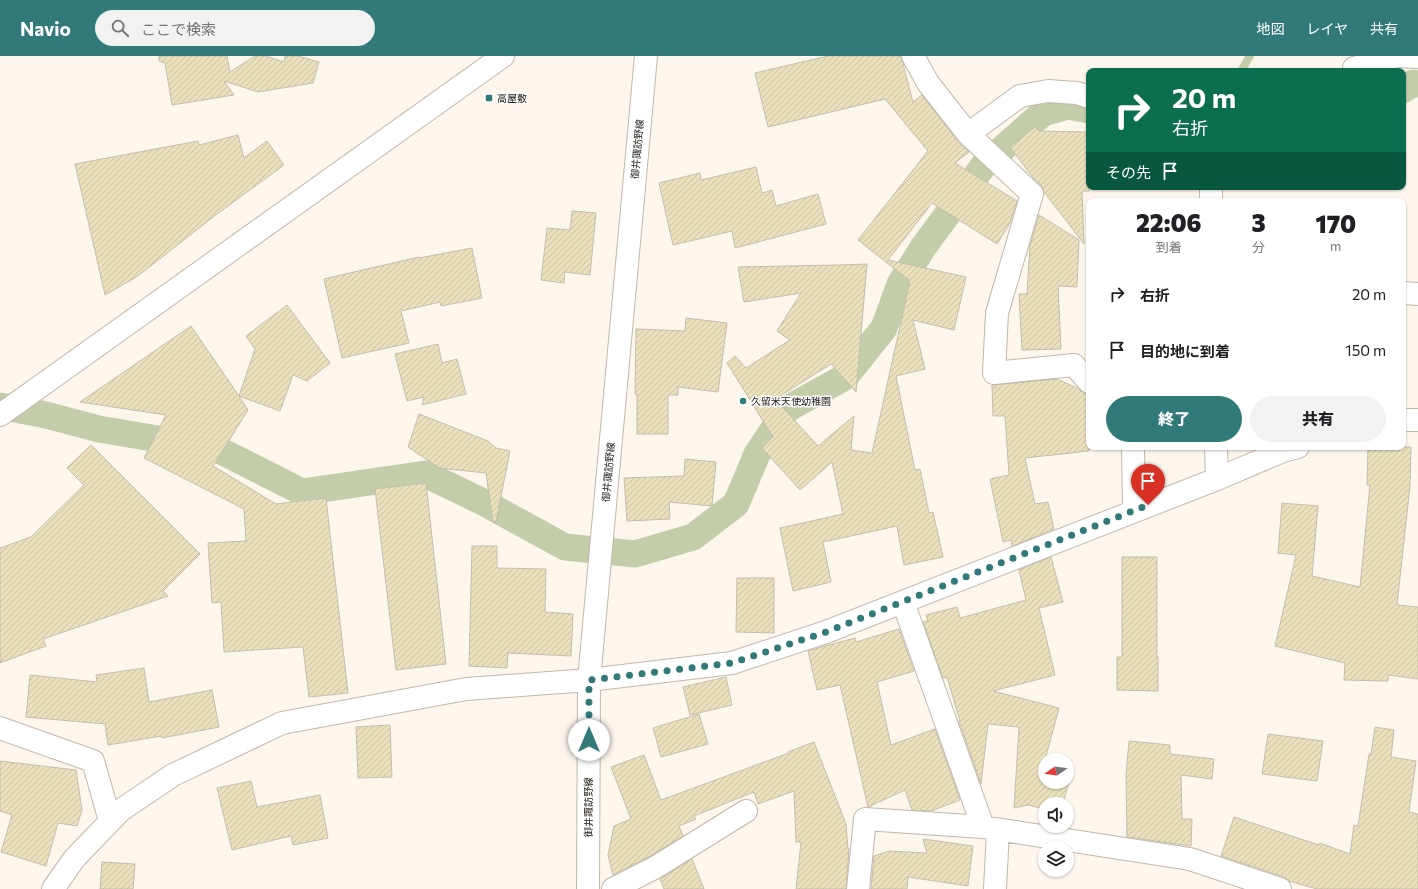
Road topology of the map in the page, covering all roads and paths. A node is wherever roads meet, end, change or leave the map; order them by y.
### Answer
1 (503, 56) edge
2 (646, 56) edge
3 (913, 56) edge
4 (1398, 56) edge
5 (1418, 57) edge
6 (1354, 68) dead end
7 (1086, 96) edge
8 (968, 134) junction
9 (1406, 293) edge
10 (1418, 294) edge
11 (1086, 379) edge
12 (0, 415) edge
13 (1406, 420) edge
14 (1418, 420) edge
15 (1133, 450) edge
16 (1216, 450) edge
17 (1287, 450) edge
18 (1217, 479) junction
19 (1134, 510) junction
20 (903, 602) junction
21 (589, 680) junction
22 (0, 728) edge
23 (746, 811) dead end
24 (110, 821) junction
25 (991, 829) junction
26 (53, 889) edge
27 (588, 889) edge
28 (613, 889) edge
29 (858, 889) edge
30 (994, 889) edge
31 (1280, 889) edge

1 - 12 street
2 - 21 street, 御井諏訪野線
3 - 8 street
4 - 5 street
4 - 6 street
7 - 8 street
8 - 11 street
9 - 10 street
13 - 14 street
15 - 19 street
16 - 18 street
17 - 18 street
18 - 19 street
19 - 20 street
20 - 21 street
20 - 25 street
21 - 24 street
21 - 27 street, 御井諏訪野線
22 - 24 street
23 - 28 street
24 - 26 street
25 - 29 street
25 - 30 street
25 - 31 street

